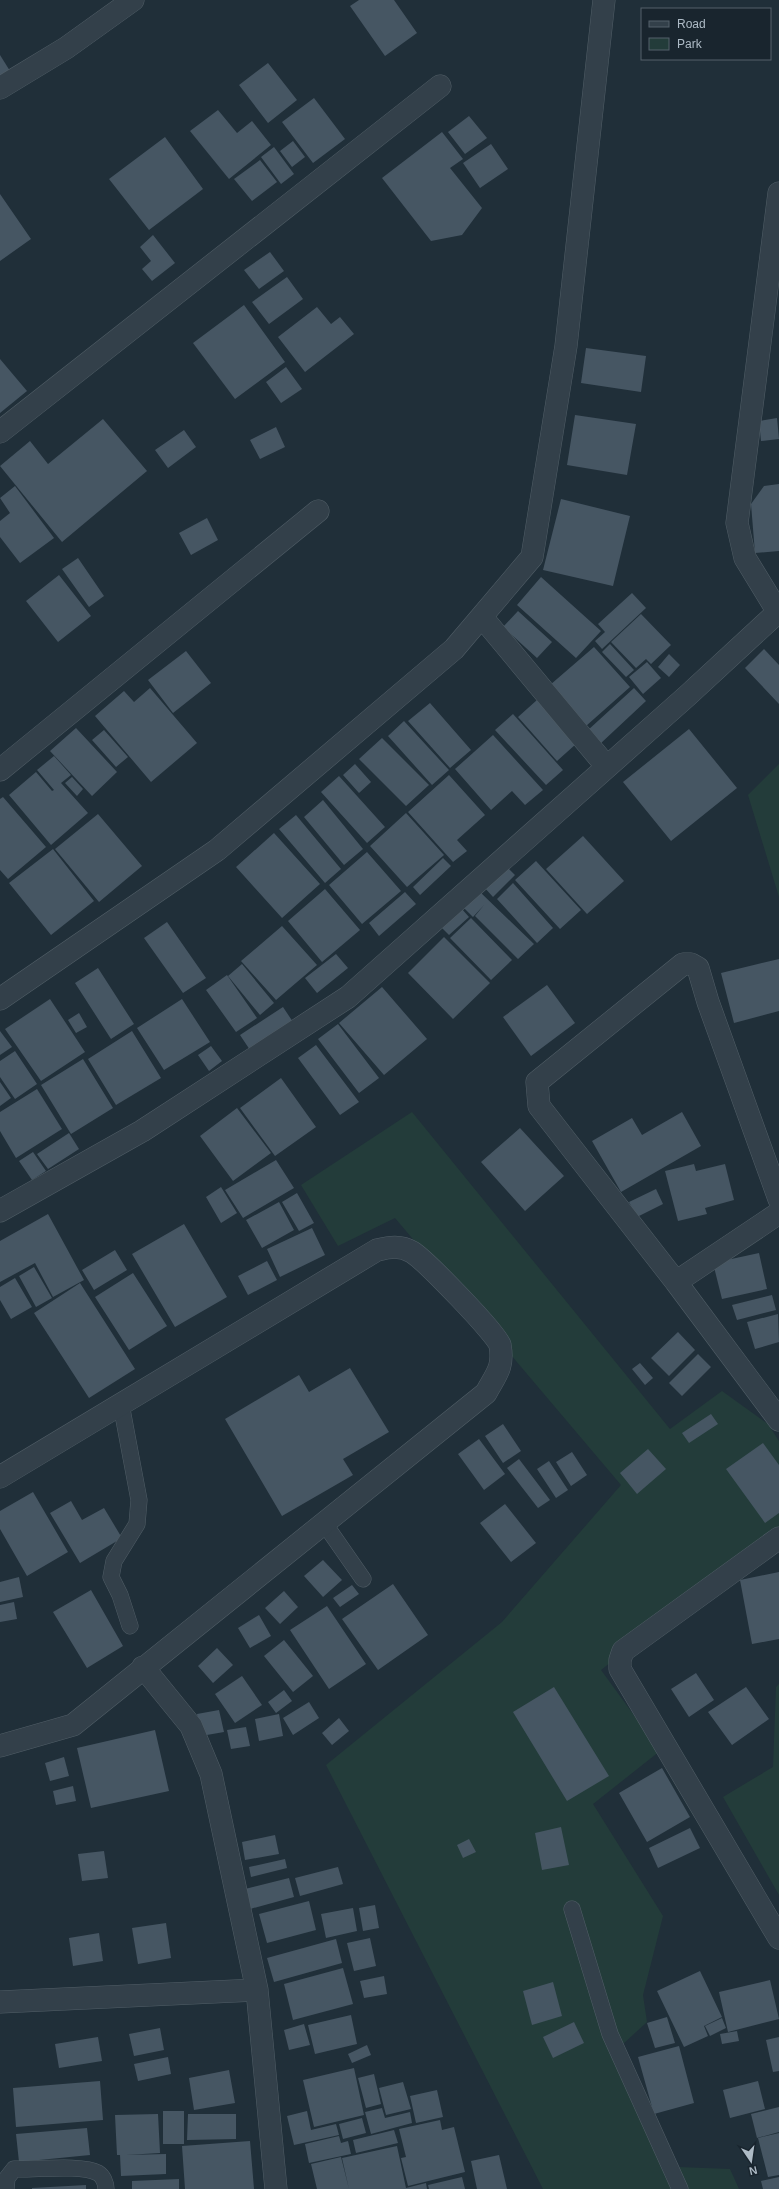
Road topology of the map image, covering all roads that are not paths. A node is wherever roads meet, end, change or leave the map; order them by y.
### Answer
1 (133, 0) edge
2 (604, 0) edge
3 (440, 86) dead end
4 (0, 88) edge
5 (779, 193) edge
6 (0, 432) edge
7 (318, 511) dead end
8 (779, 611) edge
9 (482, 617) junction
10 (607, 767) junction
11 (0, 770) edge
12 (0, 999) edge
13 (779, 1199) edge
14 (0, 1211) edge
15 (779, 1213) edge
16 (676, 1282) junction
17 (121, 1404) junction
18 (779, 1420) edge
19 (0, 1477) edge
20 (324, 1523) junction
21 (779, 1538) edge
22 (363, 1579) dead end
23 (130, 1626) dead end
24 (144, 1667) junction
25 (0, 1746) edge
26 (572, 1909) dead end
27 (779, 1938) edge
28 (257, 1990) junction
29 (0, 2002) edge
30 (6, 2189) edge
31 (106, 2189) edge
32 (276, 2189) edge
33 (680, 2189) edge

1 - 4 street
2 - 9 street
3 - 6 street
5 - 8 street
7 - 11 street
8 - 10 street
9 - 10 street
9 - 12 street
10 - 14 street
13 - 16 street
15 - 16 street
16 - 18 street
17 - 19 street
17 - 20 street
17 - 23 lane
20 - 22 lane
20 - 24 street
21 - 27 street
24 - 25 street
24 - 28 street
26 - 33 lane
28 - 29 street
28 - 32 street
30 - 31 lane

